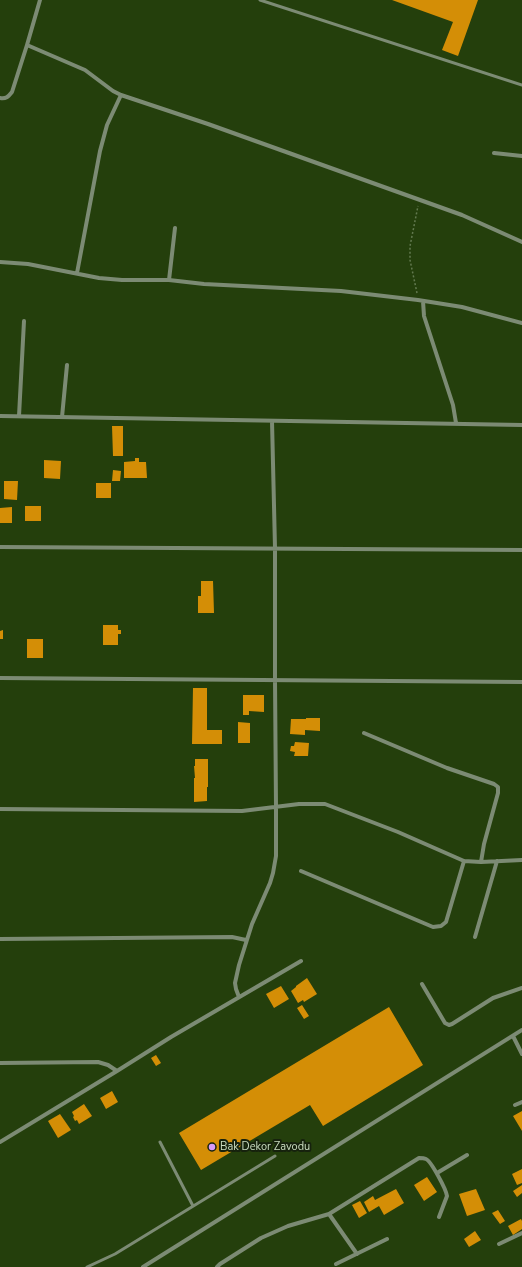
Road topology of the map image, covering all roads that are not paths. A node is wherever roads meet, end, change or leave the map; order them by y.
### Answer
1 (40, 0) edge
2 (260, 0) edge
3 (27, 45) junction
4 (522, 85) edge
5 (121, 95) junction
6 (0, 98) edge
7 (494, 152) dead end
8 (522, 156) edge
9 (175, 228) dead end
10 (522, 242) edge
11 (0, 262) edge
12 (77, 273) junction
13 (169, 280) junction
14 (421, 300) junction
15 (24, 321) dead end
16 (522, 323) edge
17 (67, 366) dead end
18 (0, 416) edge
19 (19, 416) junction
20 (62, 417) junction
21 (272, 421) junction
22 (456, 423) junction
23 (522, 425) edge
24 (0, 547) edge
25 (275, 548) junction
26 (522, 550) edge
27 (0, 678) edge
28 (275, 680) junction
29 (522, 682) edge
30 (364, 733) dead end
31 (276, 807) junction
32 (0, 809) edge
33 (522, 860) edge
34 (464, 861) junction
35 (497, 861) junction
36 (481, 862) junction
37 (301, 871) dead end
38 (475, 937) dead end
39 (0, 939) edge
40 (246, 940) junction
41 (301, 961) dead end
42 (422, 984) dead end
43 (522, 988) edge
44 (239, 997) junction
45 (522, 1030) edge
46 (512, 1036) junction
47 (522, 1054) edge
48 (0, 1063) edge
49 (116, 1071) junction
50 (522, 1102) edge
51 (515, 1105) dead end
52 (0, 1142) edge
53 (160, 1142) dead end
54 (467, 1155) dead end
55 (275, 1156) dead end
56 (437, 1173) junction
57 (193, 1206) junction
58 (329, 1214) junction
59 (439, 1217) dead end
60 (522, 1233) edge
61 (387, 1239) dead end
62 (499, 1244) dead end
63 (357, 1254) junction
64 (336, 1264) dead end
65 (87, 1267) edge
66 (143, 1267) edge
67 (217, 1267) edge

1 - 3 street
2 - 4 lane
3 - 5 street
3 - 6 street
5 - 10 street
5 - 12 street
7 - 8 street
9 - 13 street
11 - 12 street
12 - 13 street
13 - 14 street
14 - 16 street
14 - 22 street
15 - 19 street
17 - 20 street
18 - 19 street
19 - 20 street
20 - 21 street
21 - 22 street
21 - 25 street
22 - 23 street
24 - 25 street
25 - 26 street
25 - 28 street
27 - 28 street
28 - 29 street
28 - 31 street
30 - 36 street
31 - 32 street
31 - 34 street
31 - 40 street
33 - 35 street
34 - 36 street
34 - 37 street
35 - 36 street
35 - 38 street
39 - 40 street
40 - 44 street
41 - 44 street
42 - 43 street
44 - 49 street
45 - 46 street
46 - 47 street
46 - 66 street
48 - 49 street
49 - 52 street
50 - 51 street
53 - 57 lane
54 - 56 street
55 - 57 lane
56 - 58 street
56 - 59 street
57 - 65 lane
58 - 63 street
58 - 67 street
60 - 62 street
61 - 63 street
63 - 64 street

